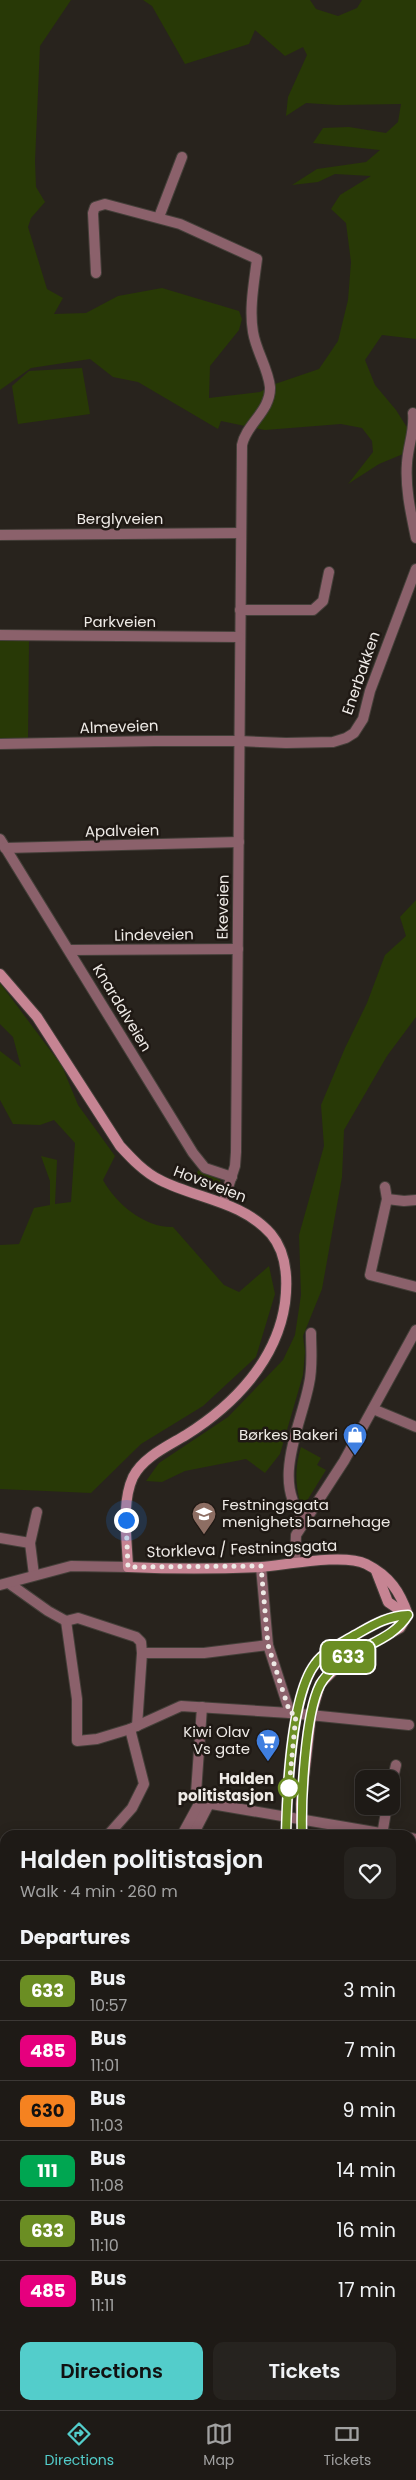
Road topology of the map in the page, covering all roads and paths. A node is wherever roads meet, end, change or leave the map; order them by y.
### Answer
1 (182, 157) dead end
2 (159, 217) junction
3 (96, 273) dead end
4 (413, 413) dead end
5 (241, 533) junction
6 (0, 535) edge
7 (416, 538) edge
8 (416, 569) edge
9 (329, 572) dead end
10 (240, 610) junction
11 (0, 635) edge
12 (239, 637) junction
13 (239, 740) junction
14 (0, 744) edge
15 (239, 842) junction
16 (3, 843) edge
17 (238, 949) junction
18 (70, 950) junction
19 (0, 974) edge
20 (232, 1177) junction
21 (385, 1187) dead end
22 (387, 1199) junction
23 (416, 1200) edge
24 (223, 1203) junction
25 (416, 1287) edge
26 (416, 1330) edge
27 (311, 1333) dead end
28 (373, 1409) junction
29 (416, 1427) edge
30 (37, 1512) dead end
31 (305, 1520) junction
32 (0, 1538) edge
33 (30, 1543) junction
34 (295, 1562) junction
35 (261, 1566) junction
36 (128, 1567) junction
37 (379, 1572) junction
38 (34, 1575) junction
39 (5, 1584) edge
40 (412, 1615) edge
41 (66, 1621) junction
42 (268, 1645) junction
43 (142, 1653) junction
44 (202, 1707) junction
45 (293, 1713) junction
46 (311, 1715) junction
47 (409, 1725) dead end
48 (134, 1728) junction
49 (396, 1765) dead end
50 (395, 1770) edge
51 (204, 1803) junction
52 (387, 1815) edge
53 (287, 1817) junction
54 (302, 1820) junction
55 (112, 1830) edge
56 (185, 1830) edge
57 (195, 1830) edge
58 (286, 1830) edge
59 (302, 1830) edge
60 (362, 1830) edge
61 (386, 1830) edge

1 - 2 street
2 - 3 street
2 - 5 street, Ekeveien
4 - 7 street
5 - 6 street, Berglyveien
5 - 10 street, Ekeveien
8 - 13 street, Enerbakken
9 - 10 street
10 - 12 street, Ekeveien
11 - 12 street, Parkveien
12 - 13 street, Ekeveien
13 - 14 street, Almeveien
13 - 15 street, Ekeveien
15 - 16 street, Apalveien
15 - 17 street, Ekeveien
16 - 18 street, Knardalveien
17 - 18 street, Lindeveien
17 - 20 street, Ekeveien
18 - 20 street, Knardalveien
19 - 24 street, Hovsveien
20 - 24 street, Ekeveien
21 - 22 street
22 - 23 street
22 - 25 street
24 - 36 street, Hovsveien
26 - 28 street
27 - 31 street
28 - 29 street
28 - 31 street
30 - 33 street
31 - 34 street
32 - 33 street
33 - 38 street
34 - 35 street, Storkleva / Festningsgata
34 - 37 street, Storkleva / Festningsgata
35 - 36 street, Storkleva / Festningsgata
35 - 42 street
36 - 38 street, Storkleva / Festningsgata
37 - 40 street
37 - 40 street
38 - 39 street, Storkleva / Festningsgata
39 - 41 street
40 - 45 street
40 - 46 street
41 - 43 street
41 - 48 street
42 - 43 street
42 - 45 street
43 - 48 street
44 - 45 street
44 - 48 street
44 - 51 street
45 - 46 street
45 - 53 street
46 - 47 street
46 - 54 street
48 - 55 street
49 - 50 street
51 - 53 street
51 - 56 street
51 - 57 street
52 - 61 street
53 - 54 street
53 - 58 street
54 - 59 street
54 - 60 street

